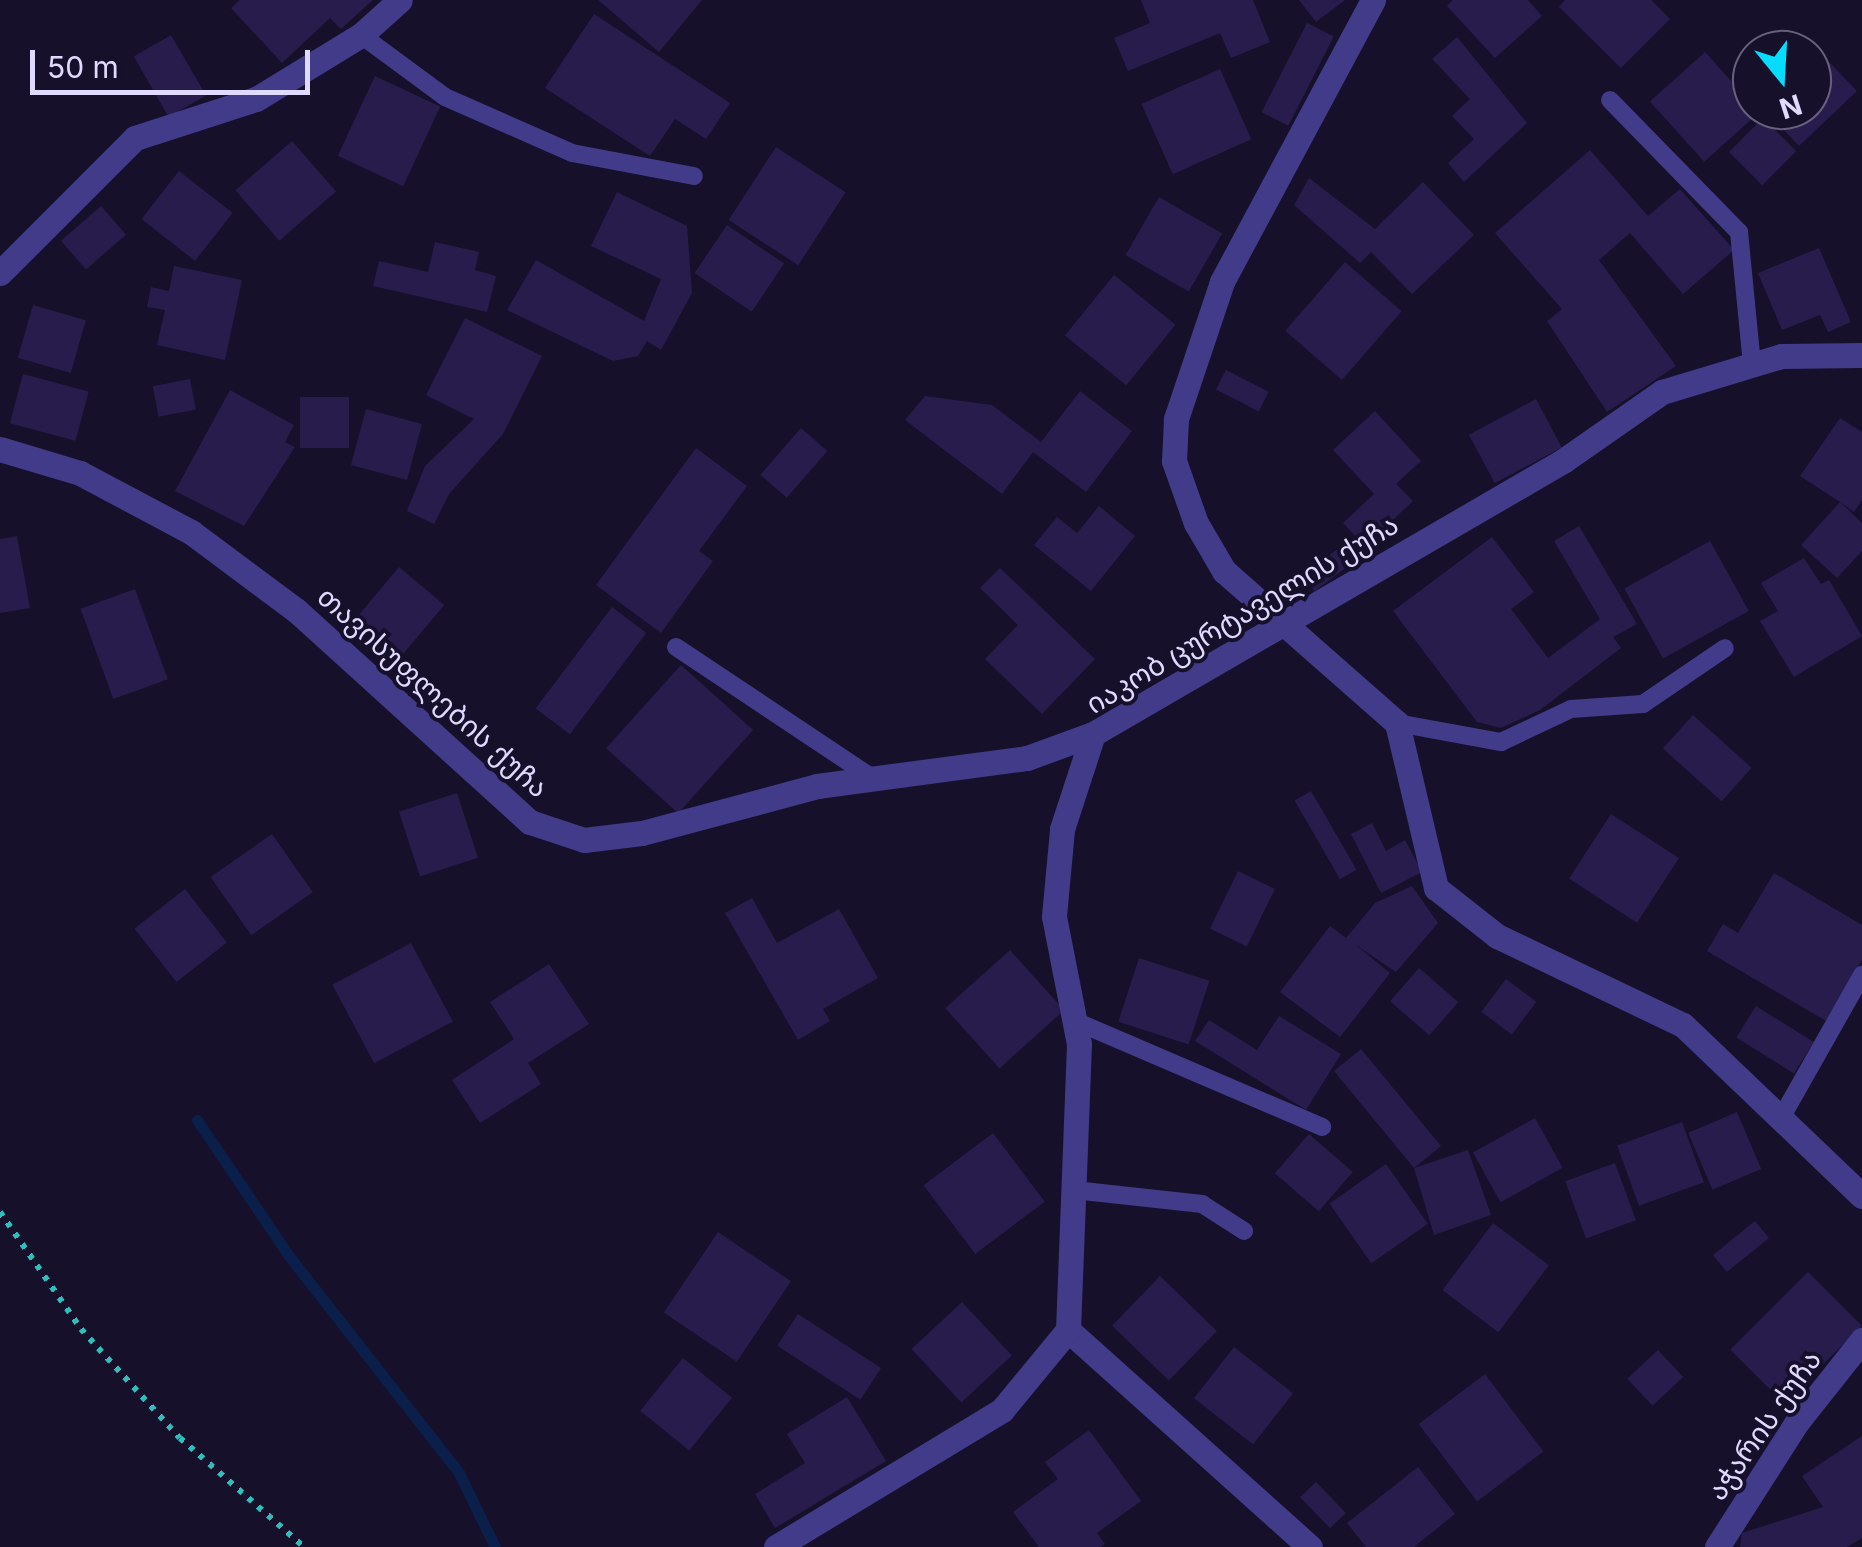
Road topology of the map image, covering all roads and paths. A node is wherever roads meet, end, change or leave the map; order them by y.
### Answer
1 (400, 0) edge
2 (1373, 0) edge
3 (361, 34) junction
4 (1610, 100) dead end
5 (694, 176) dead end
6 (0, 273) edge
7 (1862, 355) edge
8 (1752, 365) junction
9 (0, 449) edge
10 (1284, 621) junction
11 (676, 646) dead end
12 (1725, 648) dead end
13 (1396, 723) junction
14 (1093, 734) junction
15 (874, 778) junction
16 (1862, 975) edge
17 (1075, 1021) junction
18 (1780, 1120) junction
19 (1322, 1127) dead end
20 (1074, 1190) junction
21 (1862, 1196) edge
22 (0, 1212) edge
23 (1244, 1231) dead end
24 (1068, 1330) junction
25 (1862, 1340) edge
26 (304, 1547) edge
27 (776, 1547) edge
28 (1310, 1547) edge
29 (1717, 1547) edge

1 - 3 street
2 - 10 street
3 - 5 lane
3 - 6 street
4 - 8 lane
7 - 8 street, იაკობ ცურტაველის ქუჩა
8 - 10 street, იაკობ ცურტაველის ქუჩა
9 - 15 street, თავისუფლების ქუჩა
10 - 13 street
10 - 14 street, იაკობ ცურტაველის ქუჩა
11 - 15 lane
12 - 13 lane
13 - 18 street
14 - 15 street, თავისუფლების ქუჩა
14 - 17 street, იაკობ ცურტაველის ქუჩა
16 - 18 lane
17 - 19 lane
17 - 20 street, იაკობ ცურტაველის ქუჩა
18 - 21 street
20 - 23 lane
20 - 24 street, იაკობ ცურტაველის ქუჩა
22 - 26 path
24 - 27 street
24 - 28 street
25 - 29 street, აჭარის ქუჩა

